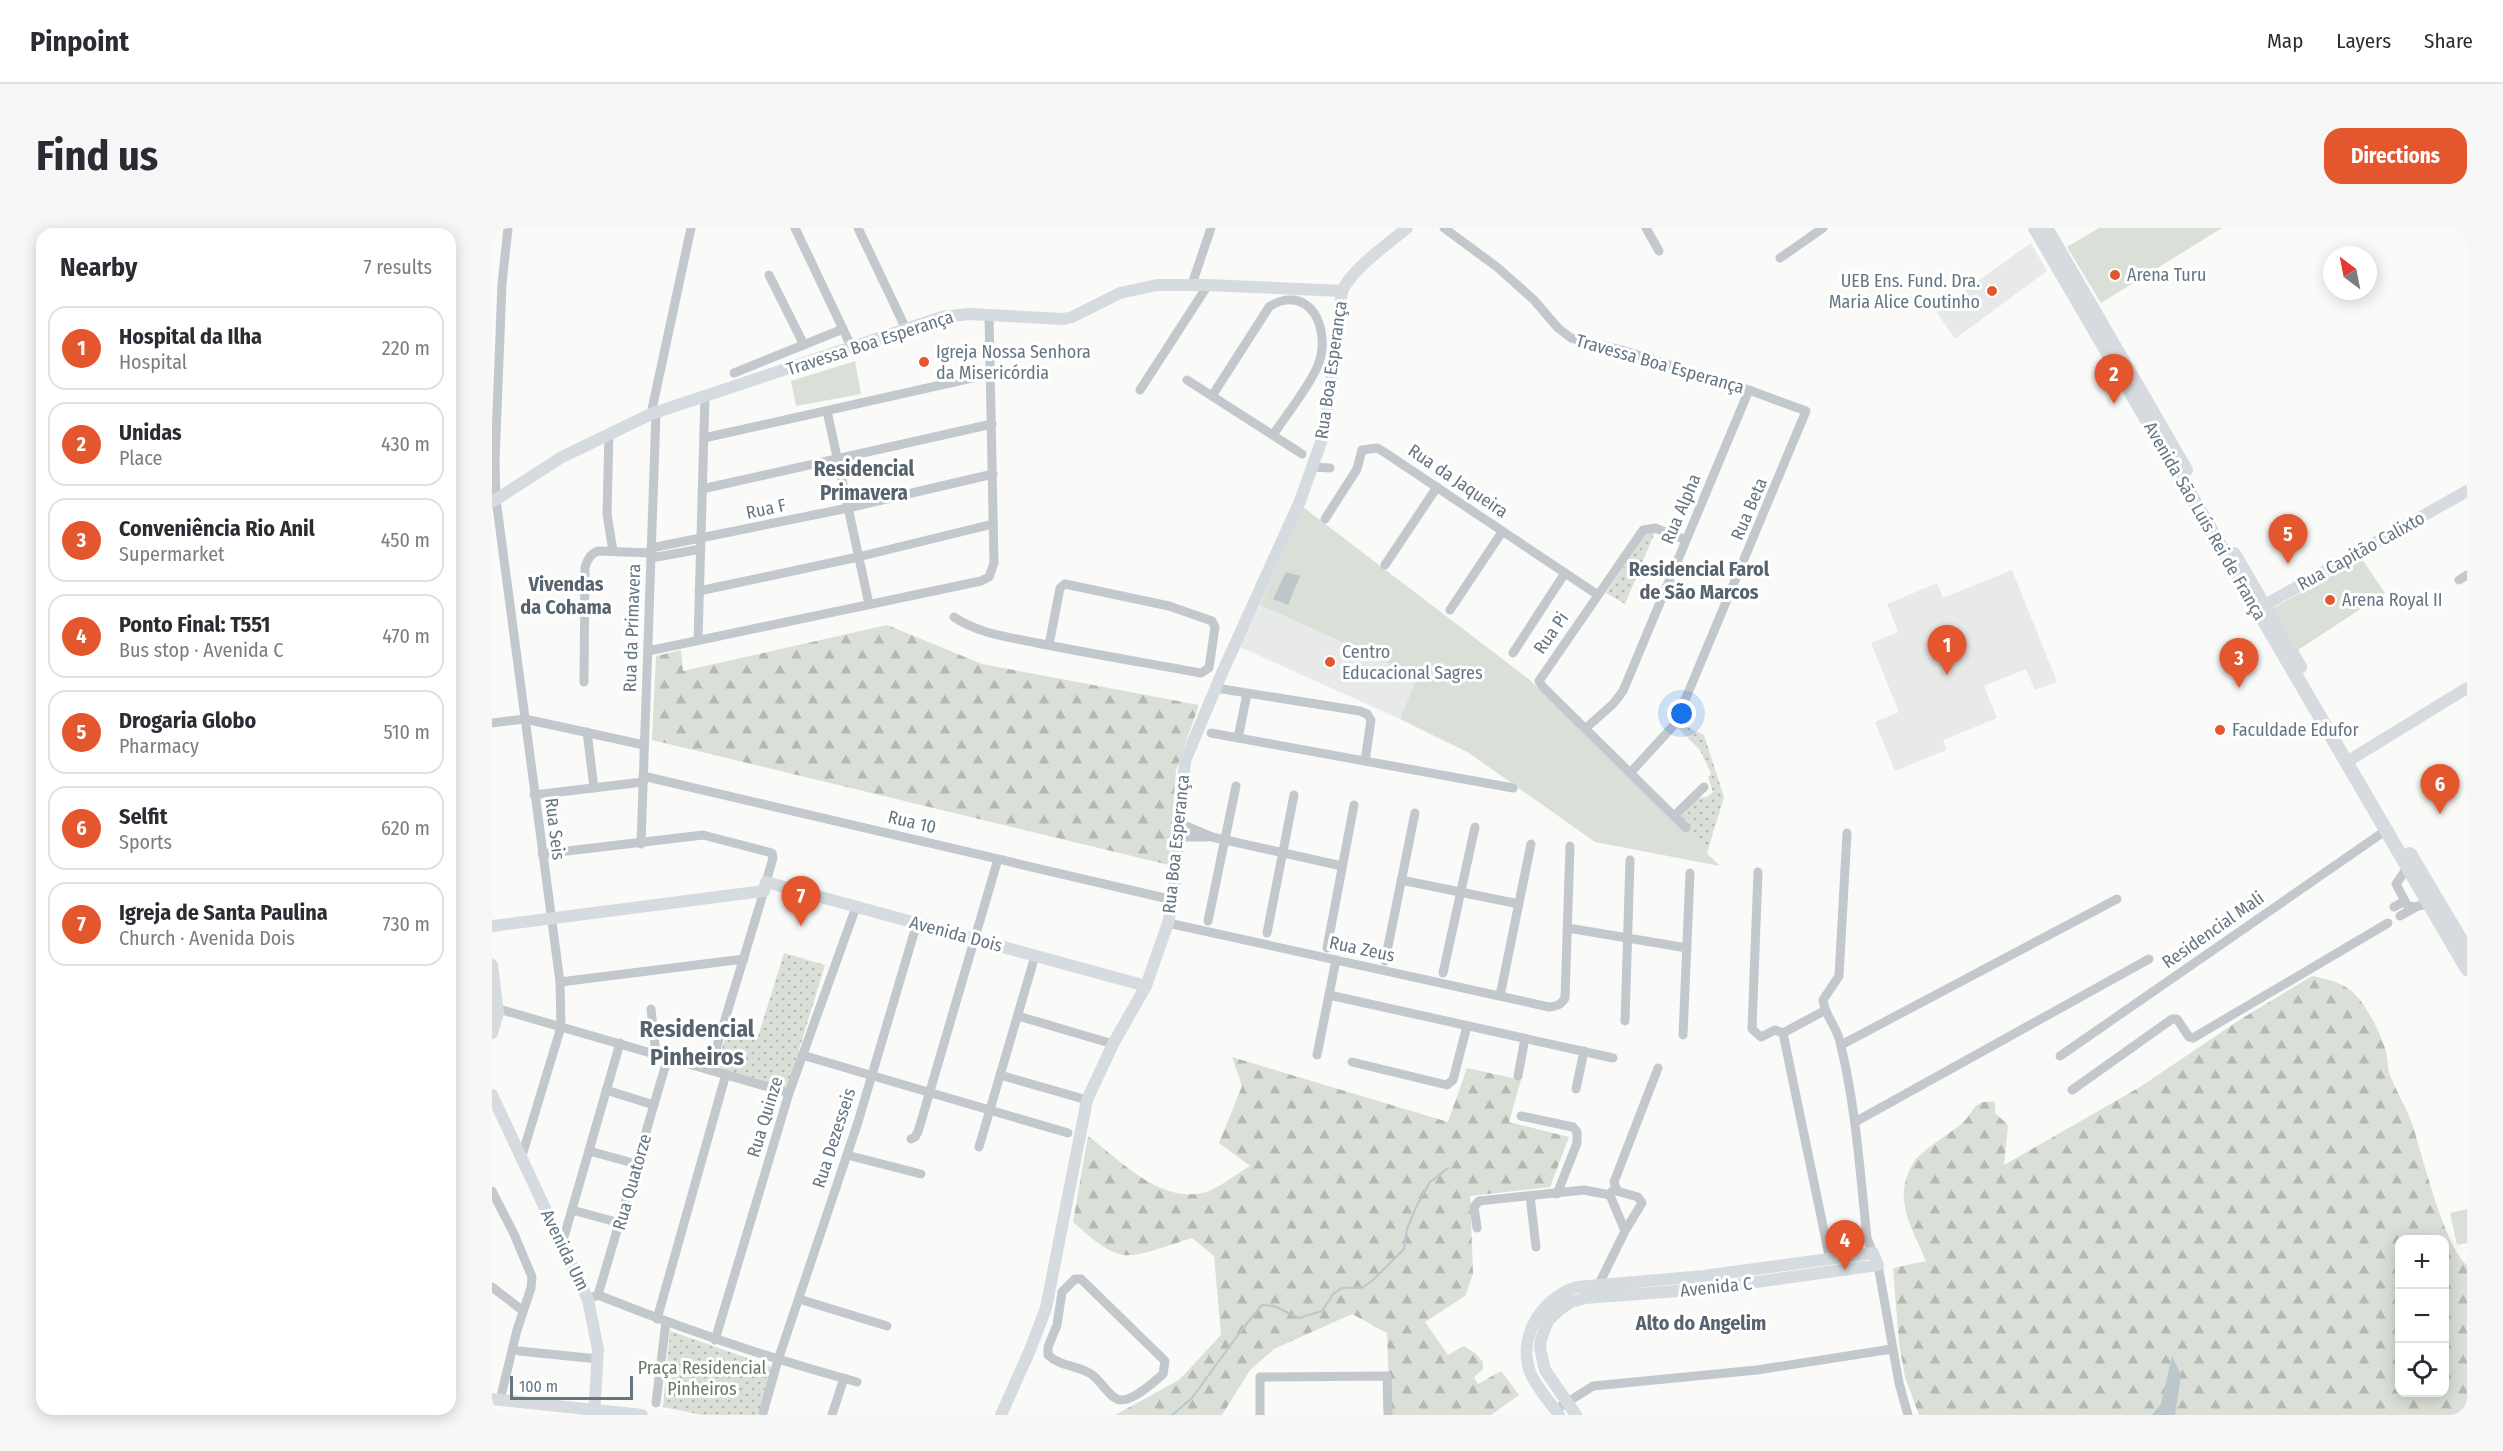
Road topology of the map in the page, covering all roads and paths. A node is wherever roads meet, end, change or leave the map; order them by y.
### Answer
1 (508, 228) edge
2 (691, 228) edge
3 (795, 228) edge
4 (858, 228) edge
5 (1211, 228) edge
6 (1407, 228) edge
7 (1444, 228) edge
8 (1646, 228) edge
9 (1823, 228) edge
10 (2035, 228) edge
11 (2046, 228) edge
12 (1659, 251) dead end
13 (1780, 258) dead end
14 (769, 275) dead end
15 (1192, 284) junction
16 (1208, 285) junction
17 (1336, 291) junction
18 (1322, 300) dead end
19 (989, 315) junction
20 (843, 329) junction
21 (906, 329) junction
22 (814, 340) junction
23 (804, 345) junction
24 (852, 348) junction
25 (824, 358) junction
26 (734, 373) dead end
27 (990, 374) junction
28 (1187, 380) dead end
29 (1140, 390) dead end
30 (1749, 390) junction
31 (705, 396) junction
32 (1212, 396) junction
33 (827, 411) junction
34 (1806, 411) joint
35 (654, 414) junction
36 (992, 424) junction
37 (609, 433) junction
38 (1273, 435) junction
39 (704, 438) junction
40 (1302, 454) dead end
41 (838, 460) junction
42 (1313, 468) junction
43 (1330, 468) dead end
44 (993, 474) junction
45 (1437, 487) junction
46 (702, 489) junction
47 (2467, 491) edge
48 (494, 500) edge
49 (848, 508) junction
50 (1325, 519) dead end
51 (993, 524) junction
52 (1502, 532) junction
53 (1686, 540) junction
54 (701, 544) junction
55 (613, 551) junction
56 (651, 553) junction
57 (858, 557) junction
58 (1385, 565) dead end
59 (1565, 573) junction
60 (699, 591) junction
61 (1598, 595) junction
62 (869, 604) junction
63 (2260, 608) junction
64 (1450, 610) dead end
65 (954, 617) dead end
66 (698, 640) junction
67 (1049, 645) junction
68 (648, 651) junction
69 (1514, 653) dead end
70 (1209, 668) junction
71 (1222, 672) junction
72 (584, 682) dead end
73 (1216, 688) junction
74 (2467, 688) edge
75 (1247, 694) junction
76 (525, 719) junction
77 (492, 723) edge
78 (1586, 728) junction
79 (587, 732) junction
80 (1211, 733) dead end
81 (1238, 738) junction
82 (644, 745) junction
83 (2353, 758) junction
84 (1365, 761) junction
85 (1631, 772) junction
86 (643, 779) junction
87 (1236, 786) dead end
88 (1704, 787) dead end
89 (594, 788) junction
90 (1514, 788) dead end
91 (534, 795) junction
92 (1294, 795) dead end
93 (1354, 805) dead end
94 (1415, 813) dead end
95 (1674, 816) junction
96 (1179, 823) junction
97 (1475, 827) dead end
98 (1686, 828) dead end
99 (2385, 831) junction
100 (1847, 833) dead end
101 (1178, 837) junction
102 (1212, 837) junction
103 (1224, 840) junction
104 (641, 844) junction
105 (1531, 844) dead end
106 (1570, 846) dead end
107 (1283, 853) junction
108 (542, 854) junction
109 (998, 859) junction
110 (1630, 860) dead end
111 (1342, 866) junction
112 (2407, 868) junction
113 (1758, 872) dead end
114 (1690, 873) dead end
115 (1401, 880) junction
116 (765, 887) junction
117 (1461, 892) junction
118 (2117, 899) dead end
119 (1173, 900) junction
120 (2405, 901) junction
121 (1519, 904) junction
122 (2423, 905) junction
123 (856, 907) junction
124 (2394, 907) dead end
125 (2400, 916) dead end
126 (550, 919) junction
127 (1208, 921) dead end
128 (916, 923) junction
129 (1168, 923) junction
130 (2388, 923) dead end
131 (492, 926) edge
132 (1568, 928) junction
133 (1267, 933) dead end
134 (1627, 938) junction
135 (975, 940) junction
136 (1327, 948) dead end
137 (1687, 948) junction
138 (2467, 950) edge
139 (1035, 956) junction
140 (744, 959) junction
141 (2149, 959) dead end
142 (1336, 960) junction
143 (1385, 961) dead end
144 (492, 965) edge
145 (2467, 969) edge
146 (1443, 973) dead end
147 (560, 982) junction
148 (1146, 986) junction
149 (1329, 995) junction
150 (1500, 996) junction
151 (495, 1007) edge
152 (651, 1009) dead end
153 (1824, 1011) junction
154 (1018, 1016) junction
155 (1625, 1021) dead end
156 (1467, 1026) junction
157 (561, 1027) junction
158 (492, 1033) edge
159 (1783, 1034) junction
160 (1683, 1035) dead end
161 (1525, 1038) junction
162 (620, 1044) junction
163 (1113, 1044) junction
164 (1841, 1045) junction
165 (1584, 1051) junction
166 (656, 1054) junction
167 (1317, 1055) dead end
168 (802, 1056) junction
169 (2060, 1056) dead end
170 (668, 1058) junction
171 (1613, 1058) dead end
172 (1352, 1062) dead end
173 (1658, 1068) dead end
174 (710, 1070) junction
175 (726, 1074) junction
176 (1000, 1075) junction
177 (871, 1076) junction
178 (1518, 1076) dead end
179 (1576, 1089) dead end
180 (606, 1090) junction
181 (2072, 1090) dead end
182 (789, 1093) junction
183 (930, 1093) junction
184 (492, 1095) edge
185 (1087, 1100) junction
186 (654, 1105) junction
187 (990, 1111) junction
188 (1521, 1116) dead end
189 (1855, 1122) junction
190 (1068, 1133) dead end
191 (911, 1139) dead end
192 (979, 1147) dead end
193 (589, 1151) junction
194 (847, 1155) junction
195 (521, 1160) junction
196 (637, 1164) junction
197 (921, 1174) dead end
198 (492, 1191) edge
199 (1613, 1192) junction
200 (1557, 1194) junction
201 (1530, 1196) junction
202 (572, 1210) junction
203 (620, 1223) junction
204 (823, 1226) junction
205 (1477, 1228) dead end
206 (1625, 1231) junction
207 (833, 1232) dead end
208 (562, 1244) junction
209 (1536, 1248) dead end
210 (1876, 1259) junction
211 (1830, 1260) junction
212 (1704, 1276) junction
213 (1599, 1284) junction
214 (492, 1287) edge
215 (1706, 1289) junction
216 (593, 1297) junction
217 (799, 1299) junction
218 (522, 1310) junction
219 (661, 1321) junction
220 (887, 1326) dead end
221 (715, 1340) junction
222 (1893, 1349) junction
223 (519, 1351) dead end
224 (598, 1359) junction
225 (778, 1360) junction
226 (844, 1378) junction
227 (857, 1382) dead end
228 (496, 1399) edge
229 (1116, 1399) joint
230 (1567, 1402) junction
231 (656, 1403) dead end
232 (594, 1412) edge
233 (1557, 1412) edge
234 (763, 1413) dead end
235 (642, 1415) edge
236 (832, 1415) edge
237 (1001, 1415) edge
238 (1260, 1415) edge
239 (1388, 1415) edge
240 (1576, 1415) edge
241 (1908, 1415) edge

1 - 48 street, Rua Seis
2 - 35 street, Rua da Primavera
3 - 20 street
4 - 21 street
5 - 15 street
6 - 17 street, Rua Boa Esperança
7 - 30 street, Travessa Boa Esperança
8 - 12 street
9 - 13 street
10 - 63 main road, Avenida São Luís Rei de França
11 - 63 main road, Avenida São Luís Rei de França
14 - 23 street
15 - 16 street, Travessa Boa Esperança
15 - 19 street, Travessa Boa Esperança
16 - 17 street, Travessa Boa Esperança
16 - 29 street
17 - 18 street
17 - 42 street, Rua Boa Esperança
19 - 21 street, Travessa Boa Esperança
19 - 27 street
20 - 22 street
20 - 24 street
21 - 24 street, Travessa Boa Esperança
22 - 23 street
22 - 25 street
23 - 26 street
24 - 25 street, Travessa Boa Esperança
25 - 31 street, Travessa Boa Esperança
27 - 33 street
27 - 36 street
28 - 32 street
30 - 34 street, Travessa Boa Esperança
30 - 53 street, Rua Alpha
31 - 35 street, Travessa Boa Esperança
31 - 39 street
32 - 38 street
32 - 38 street
33 - 39 street
33 - 41 street
34 - 85 street, Rua Beta
35 - 37 street, Travessa Boa Esperança
35 - 56 street, Rua da Primavera
36 - 41 street
36 - 44 street
37 - 48 street, Travessa Boa Esperança
37 - 55 street
38 - 40 street
39 - 46 street
41 - 46 street
41 - 49 street
42 - 43 street
42 - 71 street, Rua Boa Esperança
44 - 49 street, Rua F
44 - 51 street
45 - 50 street, Rua da Jaqueira
45 - 52 street, Rua da Jaqueira
45 - 58 street
46 - 54 street
47 - 63 street, Rua Capitão Calixto
48 - 76 street, Rua Seis
49 - 54 street, Rua F
49 - 57 street
51 - 57 street
51 - 62 street
52 - 59 street, Rua da Jaqueira
52 - 64 street
53 - 61 street, Rua Pi
53 - 78 street, Rua Alpha
54 - 56 street, Rua F
54 - 60 street
55 - 56 street, Rua F
55 - 72 street
56 - 68 street, Rua da Primavera
57 - 60 street
57 - 62 street
59 - 61 street, Rua da Jaqueira
59 - 69 street
60 - 66 street
61 - 78 street, Rua Pi
62 - 66 street
63 - 83 main road, Avenida São Luís Rei de França
63 - 99 main road, Avenida São Luís Rei de França
65 - 67 street
66 - 68 street
67 - 70 street
67 - 70 street
68 - 82 street, Rua da Primavera
70 - 71 street
71 - 73 street, Rua Boa Esperança
73 - 75 street
73 - 96 street, Rua Boa Esperança
74 - 83 street
75 - 81 street
75 - 84 street
76 - 77 street
76 - 79 street
76 - 91 street, Rua Seis
78 - 85 street, Rua Pi
79 - 82 street
79 - 89 street
80 - 81 street
81 - 84 street
82 - 86 street, Rua da Primavera
83 - 138 main road, Avenida São Luís Rei de França
84 - 90 street
85 - 95 street, Rua Pi
86 - 89 street, Rua 10
86 - 104 street, Rua da Primavera
86 - 109 street, Rua 10
87 - 103 street
88 - 95 street
89 - 91 street, Rua 10
91 - 108 street, Rua Seis
92 - 107 street
93 - 111 street
94 - 115 street
95 - 98 street, Rua Pi
96 - 101 street, Rua Boa Esperança
96 - 102 street
97 - 117 street
99 - 112 main road, Avenida São Luís Rei de França
99 - 169 street, Residencial Mali
100 - 153 street
101 - 102 street
101 - 119 street, Rua Boa Esperança
102 - 103 street
103 - 107 street
103 - 127 street
104 - 108 street
104 - 116 street
105 - 121 street
106 - 132 street
107 - 111 street
107 - 133 street
108 - 126 street, Rua Seis
109 - 119 street, Rua 10
109 - 135 street
110 - 134 street
111 - 136 street
112 - 120 street
112 - 122 main road, Avenida São Luís Rei de França
113 - 159 street
114 - 137 street
115 - 117 street
115 - 143 street
116 - 123 street, Avenida Dois
116 - 126 street, Avenida Dois
116 - 140 street
117 - 121 street
117 - 146 street
118 - 164 street
119 - 129 street, Rua Boa Esperança
120 - 122 street
120 - 124 street
121 - 150 street
122 - 125 street
122 - 145 main road, Avenida São Luís Rei de França
123 - 128 street, Avenida Dois
123 - 168 street, Rua Quinze
126 - 131 street, Avenida Dois
126 - 147 street, Rua Seis
128 - 135 street, Avenida Dois
128 - 177 street, Rua Dezesseis
129 - 142 street, Rua Zeus
129 - 148 street, Rua Boa Esperança
130 - 181 street
132 - 134 street
132 - 150 street, Rua Zeus
134 - 137 street
134 - 155 street
135 - 139 street, Avenida Dois
135 - 183 street
137 - 160 street
139 - 148 street, Avenida Dois
139 - 154 street
140 - 147 street
140 - 174 street
141 - 189 street
142 - 149 street
142 - 150 street, Rua Zeus
144 - 151 street
147 - 157 street, Rua Seis
148 - 163 street, Rua Boa Esperança
149 - 156 street
149 - 167 street
151 - 157 street
151 - 158 street
152 - 166 street
153 - 159 street
153 - 164 street
154 - 163 street
154 - 176 street
156 - 161 street
156 - 172 street
157 - 162 street
157 - 195 street, Rua Seis
159 - 211 street
161 - 165 street
161 - 178 street
162 - 166 street
162 - 180 street
163 - 185 street, Rua Boa Esperança
164 - 189 street
165 - 171 street
165 - 179 street
166 - 170 street
168 - 177 street
168 - 182 street, Rua Quinze
170 - 174 street
170 - 186 street, Rua Quatorze
173 - 199 street
174 - 175 street
175 - 182 street
175 - 219 street
176 - 185 street
176 - 187 street
177 - 183 street
177 - 194 street, Rua Dezesseis
180 - 186 street
180 - 193 street
182 - 221 street, Rua Quinze
183 - 187 street
183 - 191 street
184 - 195 street, Avenida Um
185 - 237 street, Rua Boa Esperança
186 - 196 street, Rua Quatorze
187 - 190 street
187 - 192 street
188 - 200 street
189 - 210 street
193 - 196 street
193 - 202 street
194 - 197 street
194 - 204 street, Rua Dezesseis
195 - 208 street, Avenida Um
196 - 203 street, Rua Quatorze
198 - 218 street
199 - 200 street
199 - 206 street
199 - 206 street
200 - 201 street
201 - 205 street
201 - 209 street
202 - 203 street
202 - 208 street
203 - 216 street, Rua Quatorze
204 - 207 street
204 - 217 street, Rua Dezesseis
206 - 213 street
208 - 216 street, Avenida Um
210 - 211 street, Avenida C
210 - 215 street, Avenida C
210 - 222 street
211 - 212 street, Avenida C
212 - 213 street, Avenida C
212 - 215 street
213 - 233 street, Avenida C
214 - 218 street
215 - 230 street, Avenida C
216 - 219 street
216 - 224 street, Avenida Um
217 - 220 street
217 - 225 street, Rua Dezesseis
218 - 228 street
219 - 221 street
219 - 231 street
221 - 225 street
222 - 230 street
222 - 241 street
223 - 224 street
224 - 232 street, Avenida Um
225 - 226 street
225 - 234 street, Rua Dezesseis
226 - 227 street
226 - 236 street
228 - 232 street
229 - 229 street
230 - 233 street
230 - 240 street
232 - 235 street
238 - 239 street

